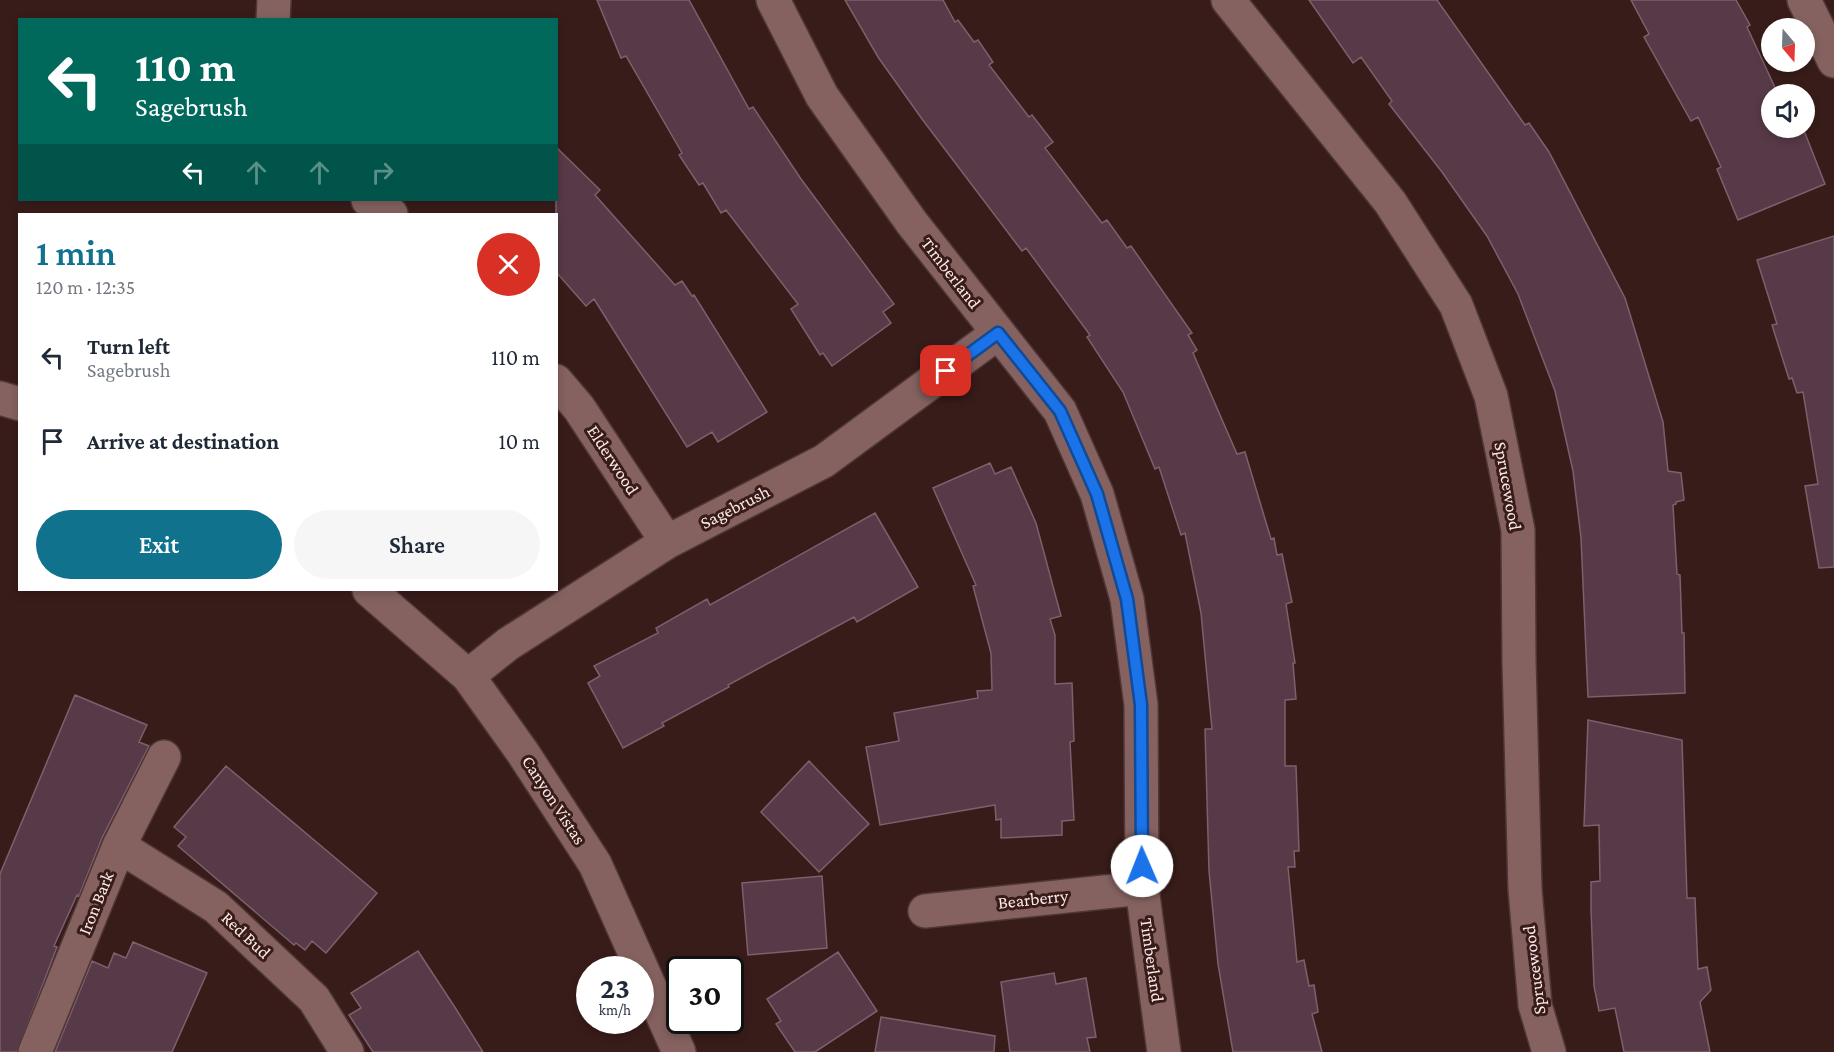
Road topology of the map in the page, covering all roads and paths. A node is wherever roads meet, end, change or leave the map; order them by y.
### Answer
1 (274, 0) edge
2 (773, 0) edge
3 (1228, 0) edge
4 (1804, 0) edge
5 (273, 18) edge
6 (1834, 61) edge
7 (370, 201) edge
8 (389, 213) edge
9 (998, 333) junction
10 (558, 383) edge
11 (0, 398) edge
12 (18, 403) edge
13 (667, 542) junction
14 (370, 591) edge
15 (468, 676) junction
16 (164, 757) dead end
17 (119, 846) junction
18 (1142, 888) junction
19 (925, 910) dead end
20 (35, 1052) edge
21 (347, 1052) edge
22 (679, 1052) edge
23 (1164, 1052) edge
24 (1549, 1052) edge

1 - 5 street
2 - 9 street, Timberland
3 - 24 street, Sprucewood
4 - 6 street
7 - 8 street
9 - 13 street, Sagebrush
9 - 18 street, Timberland
10 - 13 street, Elderwood
11 - 12 street
13 - 15 street, Sagebrush
14 - 15 street, Canyon Vistas
15 - 22 street, Canyon Vistas
16 - 17 street, Iron Bark
17 - 20 street, Iron Bark
17 - 21 street, Red Bud
18 - 19 street, Bearberry
18 - 23 street, Timberland

